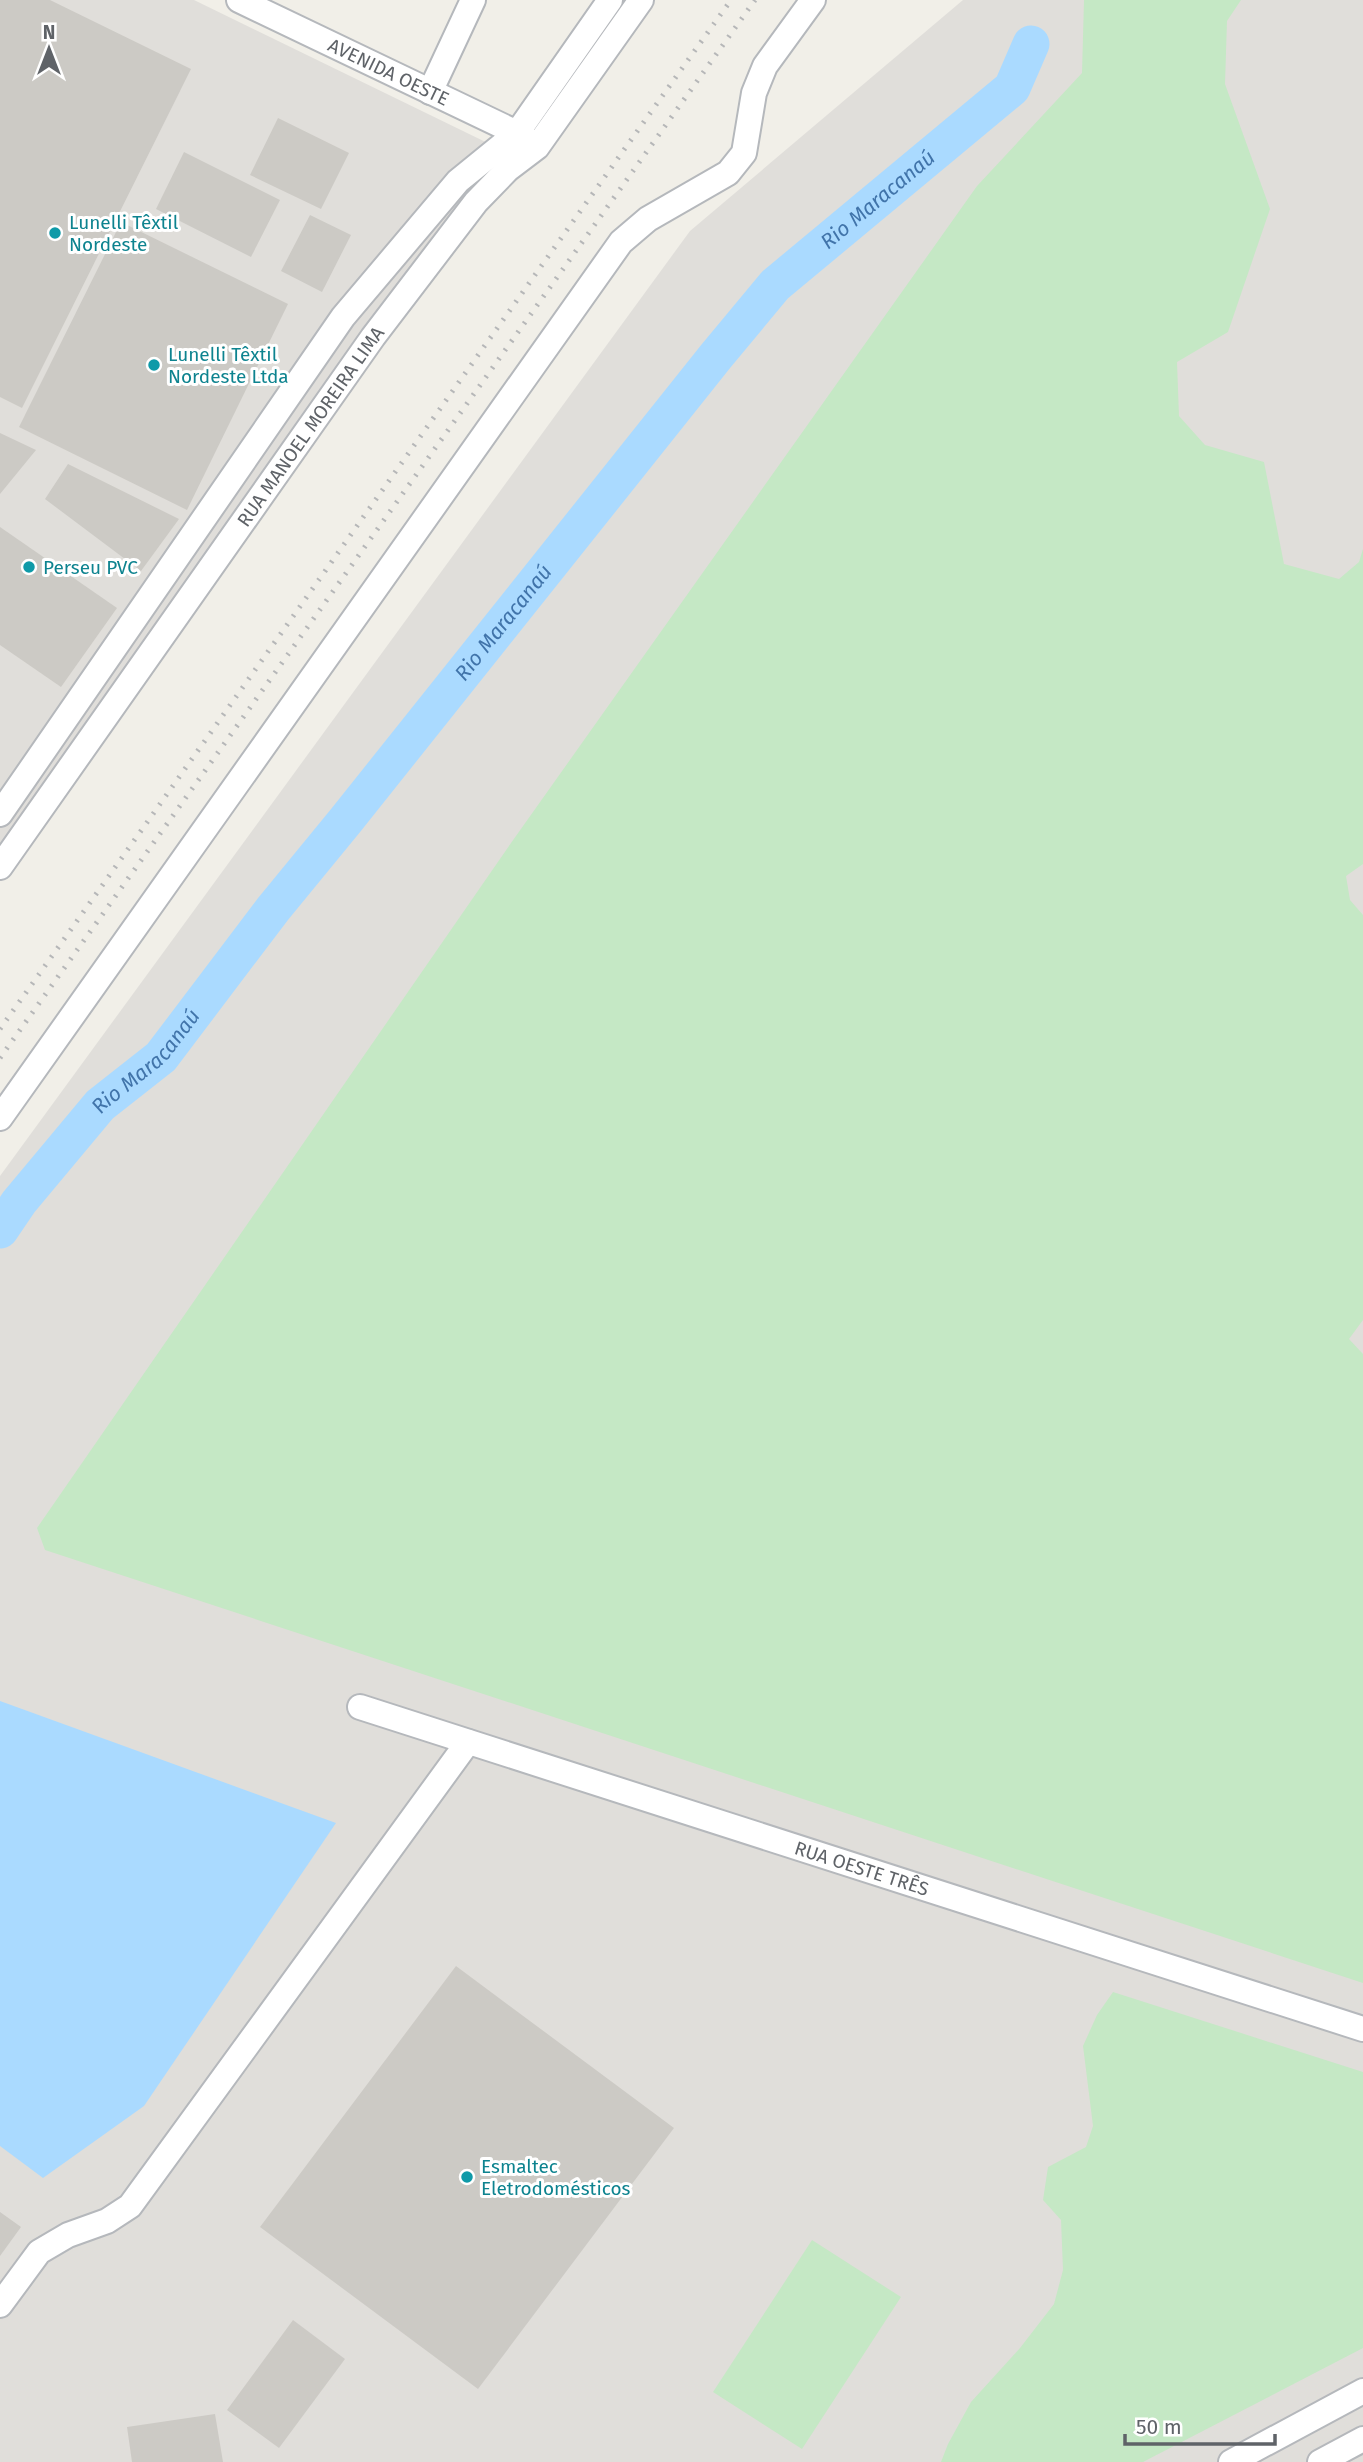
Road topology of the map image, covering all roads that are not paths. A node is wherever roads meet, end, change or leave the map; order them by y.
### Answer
1 (239, 0) edge
2 (473, 0) edge
3 (610, 0) edge
4 (640, 0) edge
5 (813, 0) edge
6 (430, 92) junction
7 (527, 140) junction
8 (343, 317) junction
9 (373, 337) junction
10 (0, 814) edge
11 (0, 867) edge
12 (0, 1118) edge
13 (360, 1707) dead end
14 (468, 1742) junction
15 (1363, 2029) edge
16 (0, 2305) edge
17 (1363, 2391) edge
18 (1363, 2439) edge
19 (1231, 2462) edge
20 (1320, 2462) edge

1 - 6 street, AVENIDA OESTE
2 - 6 street
3 - 7 street, RUA MANOEL MOREIRA LIMA
4 - 7 street, RUA MANOEL MOREIRA LIMA
5 - 12 street
6 - 7 street, AVENIDA OESTE
7 - 8 street, RUA MANOEL MOREIRA LIMA
7 - 9 street, RUA MANOEL MOREIRA LIMA
8 - 9 street
8 - 10 street, RUA MANOEL MOREIRA LIMA
9 - 11 street, RUA MANOEL MOREIRA LIMA
13 - 14 street, RUA OESTE TRÊS
14 - 15 street, RUA OESTE TRÊS
14 - 16 street
17 - 19 street
18 - 20 street

